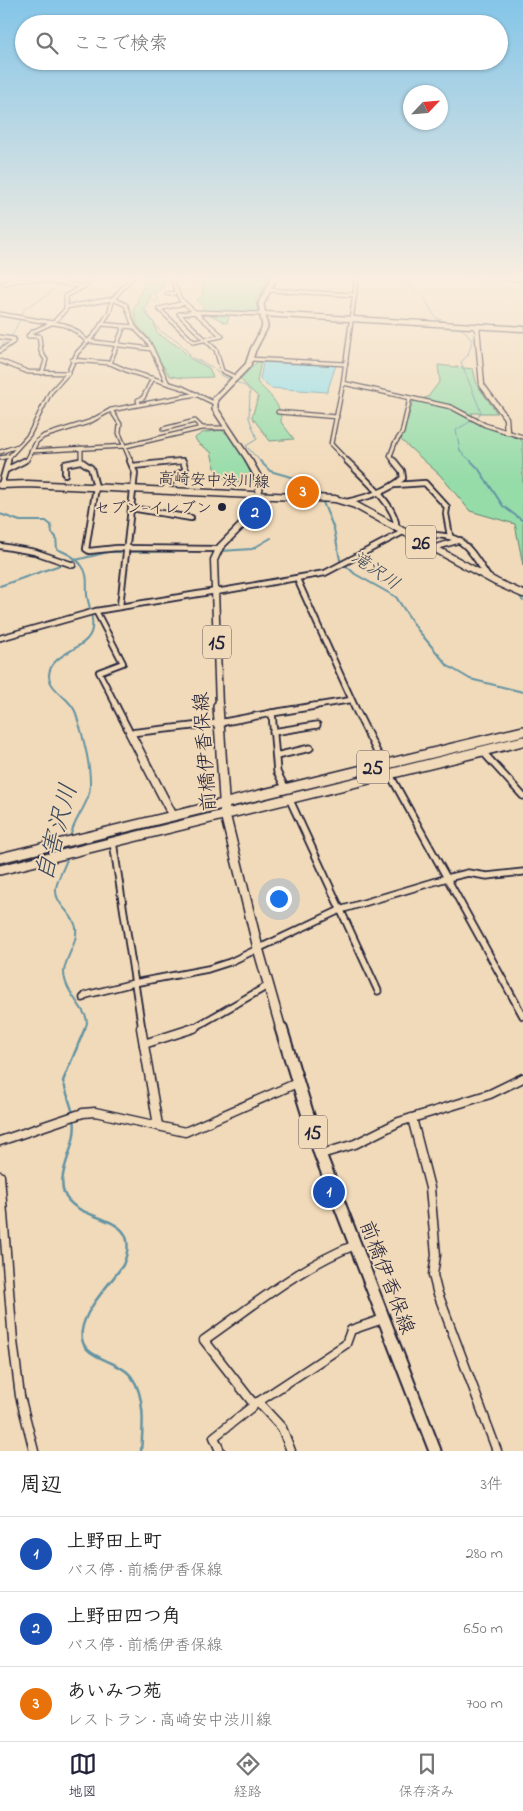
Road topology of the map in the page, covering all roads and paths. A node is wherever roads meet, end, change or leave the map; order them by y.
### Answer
1 (11, 344) edge
2 (40, 344) edge
3 (85, 344) edge
4 (106, 344) edge
5 (148, 344) edge
6 (209, 344) edge
7 (257, 344) edge
8 (348, 344) edge
9 (479, 344) edge
10 (115, 345) junction
11 (152, 349) junction
12 (0, 351) edge
13 (250, 359) junction
14 (72, 360) junction
15 (0, 361) edge
16 (110, 363) junction
17 (346, 364) junction
18 (42, 373) junction
19 (68, 373) junction
20 (153, 378) junction
21 (235, 380) junction
22 (168, 382) junction
23 (343, 382) junction
24 (197, 394) junction
25 (410, 398) junction
26 (214, 403) junction
27 (139, 404) junction
28 (111, 410) junction
29 (278, 412) dead end
30 (337, 417) junction
31 (202, 428) junction
32 (228, 428) junction
33 (163, 429) dead end
34 (507, 432) junction
35 (523, 437) edge
36 (21, 444) junction
37 (126, 446) junction
38 (81, 448) junction
39 (31, 451) junction
40 (0, 452) edge
41 (10, 456) junction
42 (0, 458) edge
43 (81, 461) junction
44 (132, 466) junction
45 (0, 468) edge
46 (6, 469) junction
47 (65, 474) dead end
48 (0, 485) edge
49 (394, 485) junction
50 (96, 488) junction
51 (132, 490) junction
52 (163, 491) junction
53 (258, 494) junction
54 (378, 494) junction
55 (346, 502) junction
56 (131, 508) junction
57 (191, 518) dead end
58 (396, 528) junction
59 (406, 533) junction
60 (450, 536) junction
61 (460, 540) junction
62 (0, 546) edge
63 (126, 548) junction
64 (433, 548) junction
65 (219, 549) junction
66 (72, 565) dead end
67 (489, 578) junction
68 (297, 579) junction
69 (216, 592) junction
70 (523, 594) edge
71 (120, 606) junction
72 (95, 611) junction
73 (0, 638) edge
74 (351, 700) junction
75 (272, 713) junction
76 (219, 723) junction
77 (317, 726) dead end
78 (523, 731) edge
79 (273, 732) junction
80 (130, 734) junction
81 (523, 741) edge
82 (310, 748) dead end
83 (482, 750) junction
84 (276, 756) junction
85 (383, 764) junction
86 (389, 774) junction
87 (286, 789) junction
88 (523, 796) edge
89 (289, 798) junction
90 (224, 809) junction
91 (172, 816) junction
92 (113, 842) junction
93 (0, 858) edge
94 (0, 870) edge
95 (522, 873) edge
96 (447, 878) junction
97 (340, 910) junction
98 (258, 948) junction
99 (134, 983) junction
100 (269, 985) junction
101 (378, 991) dead end
102 (83, 998) dead end
103 (523, 1016) edge
104 (144, 1044) junction
105 (523, 1078) edge
106 (297, 1083) junction
107 (412, 1118) junction
108 (158, 1125) junction
109 (0, 1141) edge
110 (320, 1154) junction
111 (0, 1176) edge
112 (356, 1245) junction
113 (384, 1319) junction
114 (258, 1402) junction
115 (34, 1451) edge
116 (220, 1451) edge
117 (292, 1451) edge
118 (435, 1451) edge
119 (497, 1451) edge

1 - 12 street
2 - 18 street
3 - 14 street
4 - 10 street
5 - 11 street
6 - 21 street
7 - 13 main road
8 - 17 street
9 - 34 street
10 - 11 street
10 - 16 street
11 - 22 street
13 - 17 street
13 - 21 main road
14 - 16 street
14 - 19 street
15 - 18 street
16 - 20 street
17 - 23 street
18 - 19 street
19 - 36 street
20 - 22 street
20 - 27 street
21 - 26 main road
22 - 24 street
23 - 25 street
23 - 30 street
24 - 26 street
24 - 27 street
25 - 34 street
25 - 49 street
26 - 32 main road
27 - 28 street
28 - 37 street
28 - 39 street
29 - 30 street
30 - 54 street
31 - 32 street
31 - 33 street
31 - 37 street
32 - 53 main road
34 - 35 street
36 - 40 street
36 - 41 street
37 - 38 street
37 - 44 street
38 - 39 street
38 - 43 street
39 - 46 street
41 - 42 street
41 - 46 street
43 - 47 street
43 - 50 street
44 - 51 street
44 - 52 street
45 - 46 street
46 - 48 street
48 - 50 main road, 高崎安中渋川線 / 26
49 - 54 street
49 - 60 street
50 - 51 main road, 高崎安中渋川線 / 26
50 - 63 street
51 - 52 main road, 高崎安中渋川線 / 26
51 - 56 street
52 - 53 main road, 高崎安中渋川線 / 26
53 - 55 main road, 高崎安中渋川線 / 26
53 - 65 main road
54 - 55 street
54 - 58 street
55 - 58 main road, 高崎安中渋川線 / 26
56 - 57 street
56 - 63 street
58 - 59 main road, 高崎安中渋川線 / 26
59 - 60 street
59 - 64 main road, 高崎安中渋川線 / 26
59 - 68 street
60 - 61 street
61 - 64 street
61 - 67 street
62 - 66 street
63 - 65 street
63 - 71 street
64 - 67 main road, 高崎安中渋川線 / 26
65 - 69 main road, 前橋伊香保線 / 15
67 - 70 main road, 高崎安中渋川線 / 26
68 - 69 street
68 - 74 street
69 - 71 street
69 - 76 main road, 前橋伊香保線 / 15
71 - 72 street
72 - 73 street
72 - 80 street
74 - 75 street
74 - 85 street
75 - 76 street
75 - 79 street
76 - 80 street
76 - 90 main road, 前橋伊香保線 / 15
77 - 79 street
78 - 85 main road, 25
79 - 84 street
80 - 91 street
81 - 83 main road, 25
82 - 84 street
83 - 86 main road, 25
83 - 88 street
84 - 87 street
85 - 86 street
85 - 87 main road, 25
86 - 89 main road, 25
86 - 96 street
87 - 90 main road, 25
89 - 90 main road, 25
89 - 97 street
90 - 91 main road, 25
90 - 92 main road, 25
90 - 98 main road, 前橋伊香保線 / 15
91 - 93 main road, 25
92 - 94 main road, 25
92 - 99 street
95 - 96 street
96 - 97 street
96 - 103 street
97 - 98 street
97 - 101 street
98 - 99 street
98 - 100 main road, 前橋伊香保線 / 15
99 - 102 street
99 - 104 street
100 - 104 street
100 - 106 main road, 前橋伊香保線 / 15
104 - 108 street
105 - 107 street
106 - 108 street
106 - 110 main road, 前橋伊香保線 / 15
107 - 110 street
107 - 119 street
108 - 109 street
110 - 112 main road, 前橋伊香保線 / 15
111 - 115 street
112 - 113 main road, 前橋伊香保線 / 15
112 - 114 street
113 - 114 street
113 - 118 main road, 前橋伊香保線 / 15
114 - 116 street
114 - 117 street

